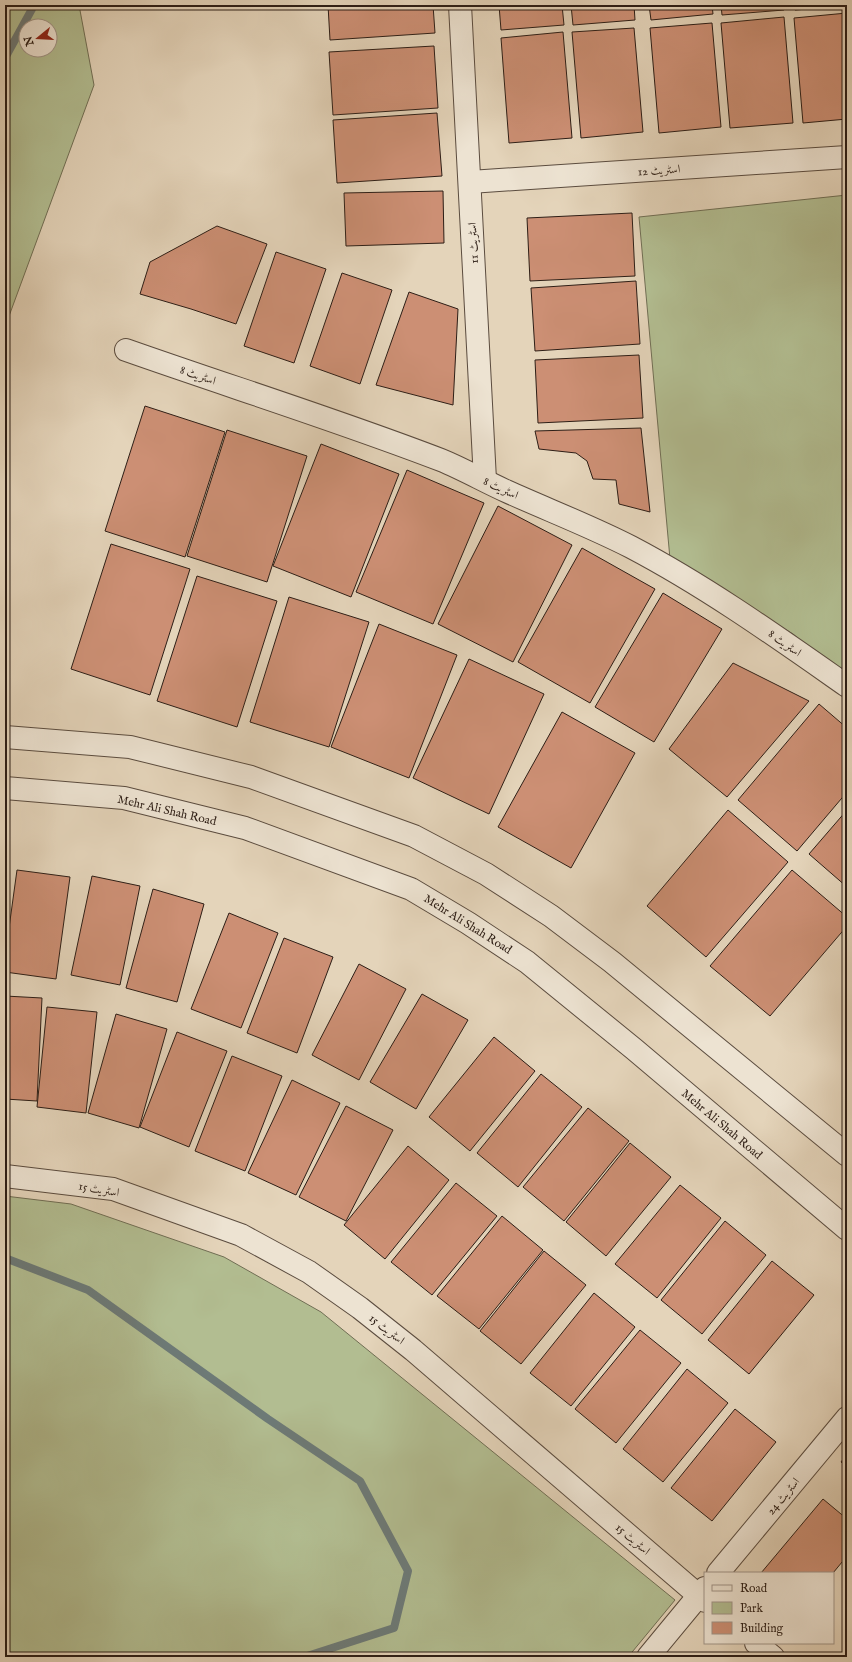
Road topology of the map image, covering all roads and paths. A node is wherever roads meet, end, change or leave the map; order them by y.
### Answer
1 (460, 5) edge
2 (847, 157) edge
3 (470, 182) junction
4 (126, 350) dead end
5 (485, 480) junction
6 (847, 686) edge
7 (5, 737) edge
8 (5, 788) edge
9 (847, 1155) edge
10 (5, 1176) edge
11 (847, 1229) edge
12 (847, 1418) edge
13 (719, 1572) edge
14 (703, 1595) edge
15 (757, 1644) edge
16 (648, 1657) edge
17 (773, 1657) edge

1 - 3 street, اسٹریٹ 11
2 - 3 street, اسٹریٹ 12
3 - 5 street, اسٹریٹ 11
4 - 5 street, اسٹریٹ 8
5 - 6 street, اسٹریٹ 8
7 - 9 street
8 - 11 street, Mehr Ali Shah Road
10 - 14 street, اسٹریٹ 15
12 - 13 street, اسٹریٹ 24
14 - 16 street
15 - 17 street

